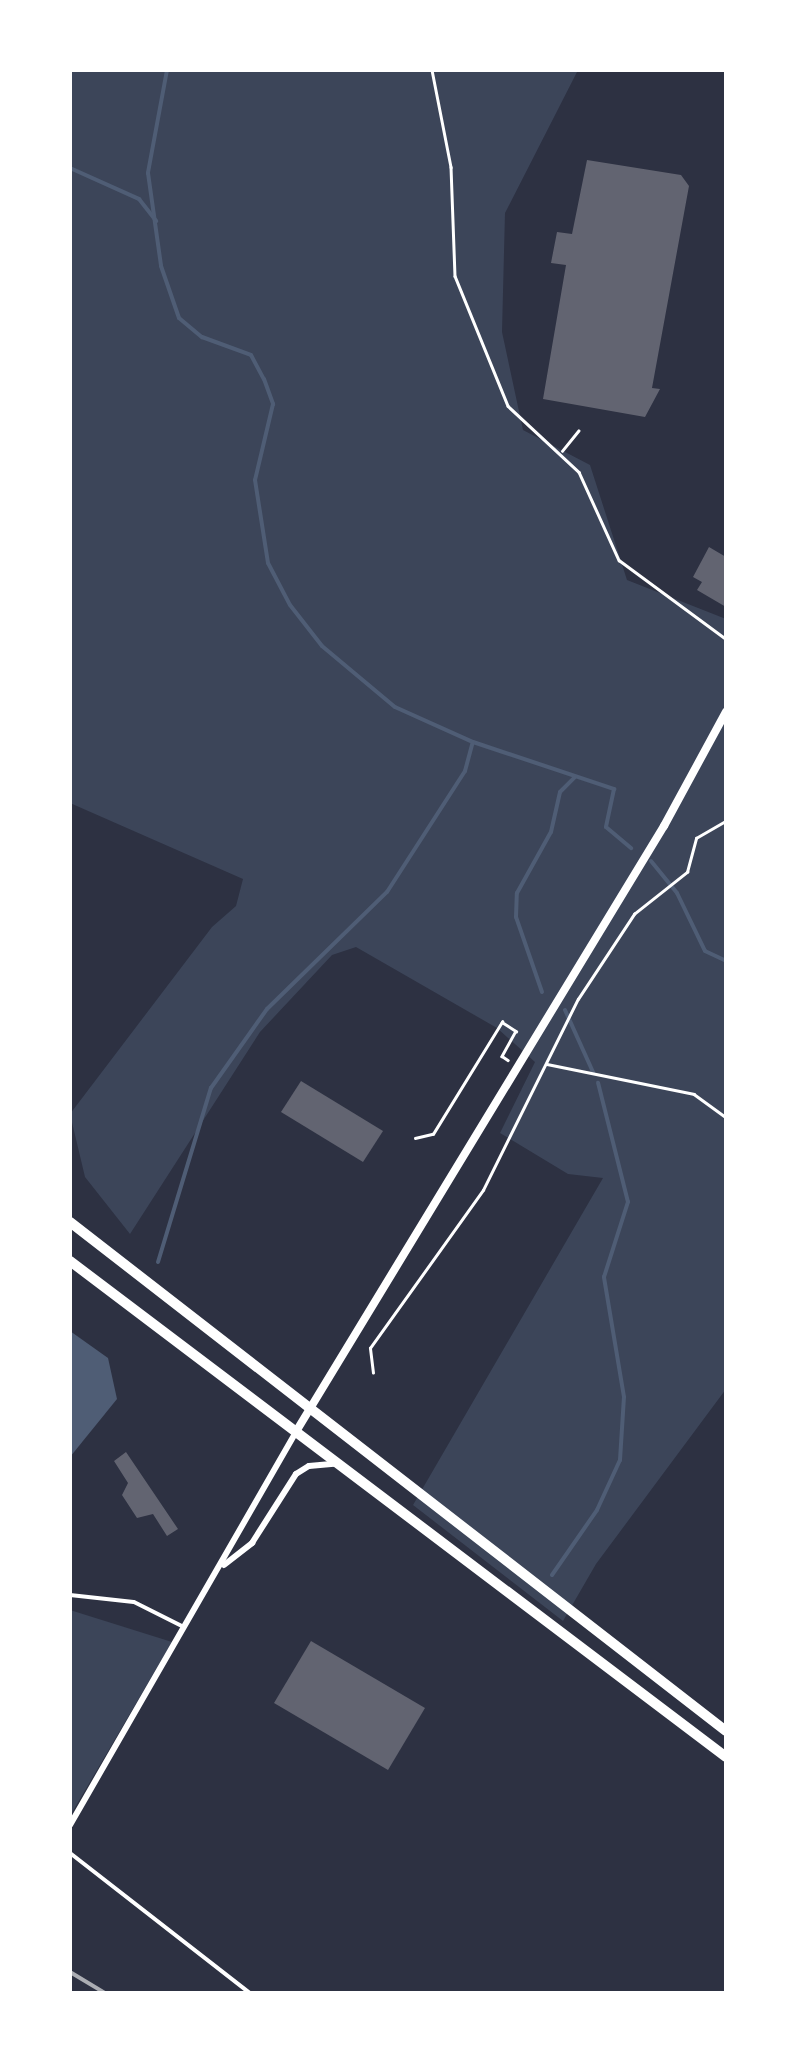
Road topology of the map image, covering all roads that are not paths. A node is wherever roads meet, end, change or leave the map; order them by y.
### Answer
1 (726, 712) edge
2 (70, 1222) edge
3 (70, 1261) edge
4 (312, 1410) junction
5 (297, 1430) junction
6 (344, 1466) junction
7 (220, 1569) junction
8 (70, 1594) edge
9 (186, 1628) junction
10 (726, 1731) edge
11 (726, 1757) edge
12 (70, 1825) edge
13 (70, 1853) edge
14 (250, 1993) edge

1 - 4 street
2 - 4 main road
3 - 5 main road
4 - 5 street
4 - 10 main road
5 - 6 main road
5 - 7 street
6 - 7 street
6 - 11 main road
7 - 9 street
8 - 9 lane
9 - 12 street
13 - 14 lane

